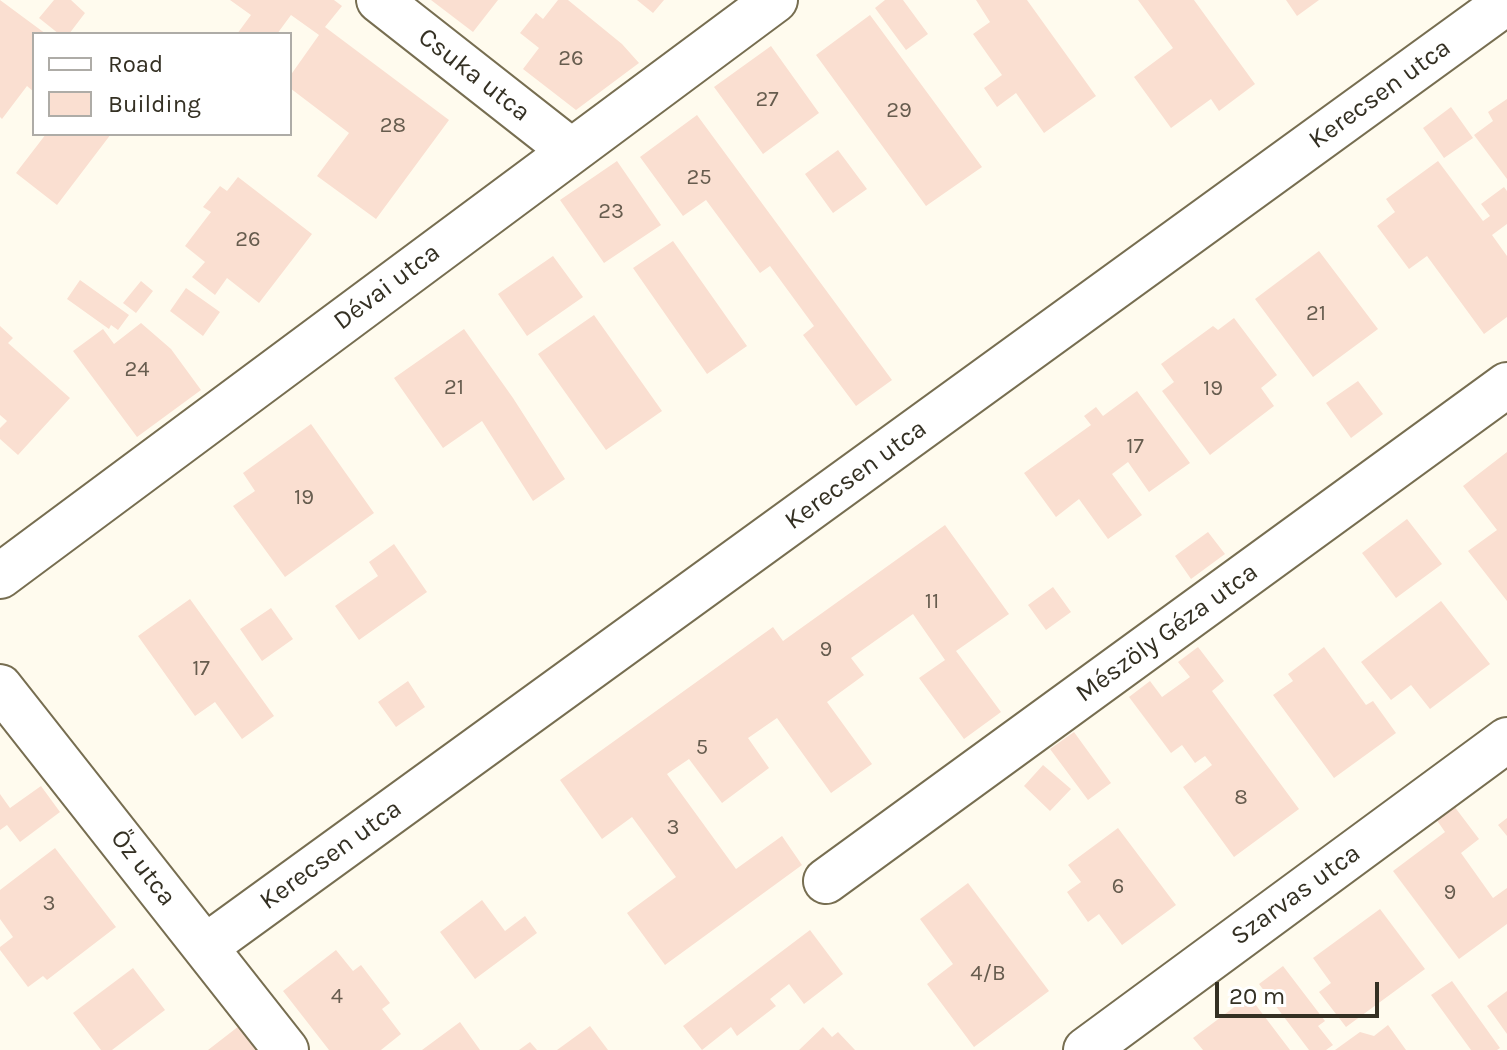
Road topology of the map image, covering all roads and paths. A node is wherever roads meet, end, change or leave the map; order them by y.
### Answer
1 (379, 0) edge
2 (775, 0) edge
3 (1507, 2) edge
4 (570, 150) junction
5 (1507, 385) edge
6 (0, 576) edge
7 (0, 687) edge
8 (1507, 740) edge
9 (826, 881) dead end
10 (205, 947) junction
11 (286, 1050) edge
12 (1086, 1050) edge

1 - 4 street, Csuka utca
2 - 4 street, Dévai utca
3 - 10 street, Kerecsen utca
4 - 6 street, Dévai utca
5 - 9 street, Mészöly Géza utca
7 - 10 street, Őz utca
8 - 12 street, Szarvas utca
10 - 11 street, Őz utca

